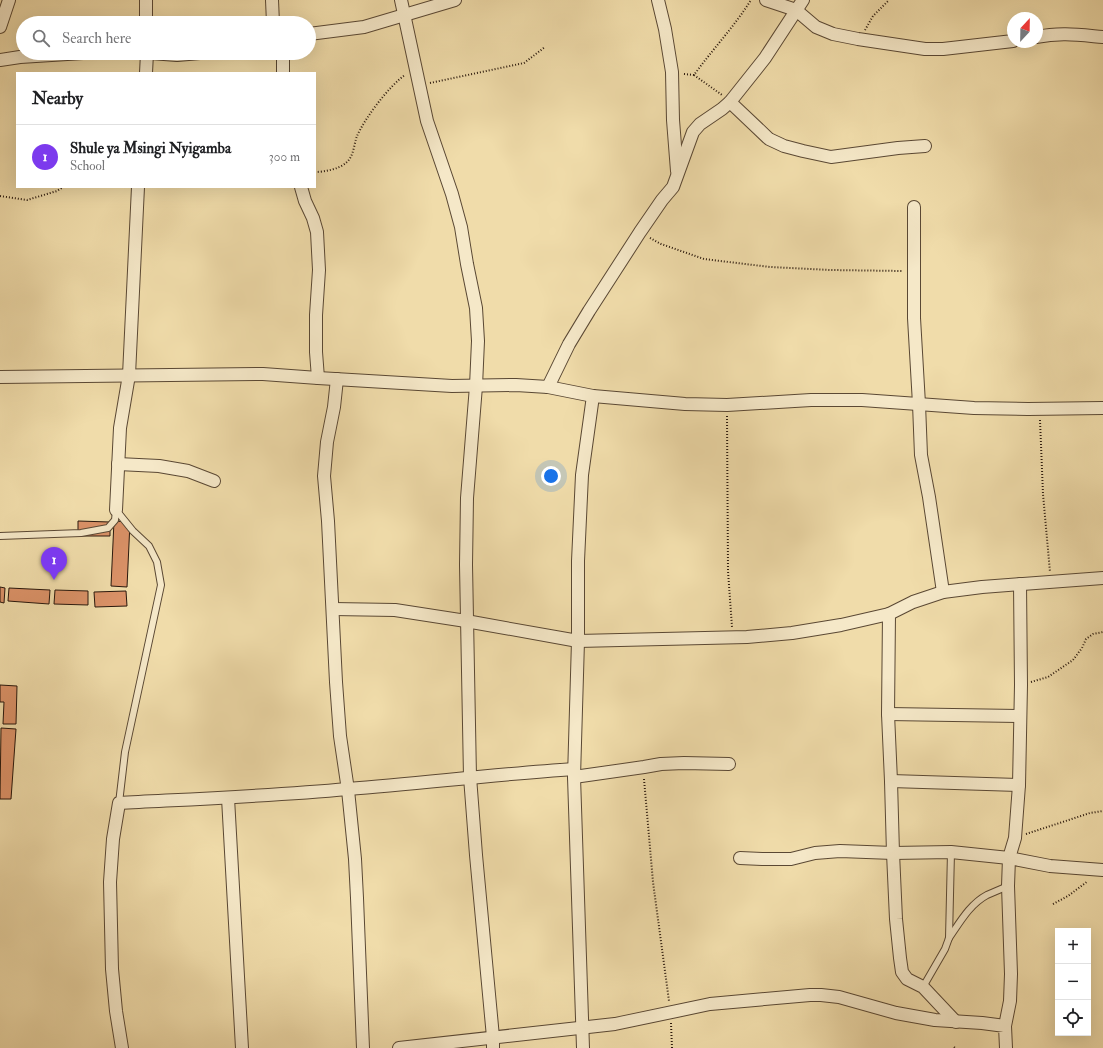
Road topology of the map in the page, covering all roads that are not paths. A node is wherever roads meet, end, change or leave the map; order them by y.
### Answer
1 (9, 0) edge
2 (146, 0) edge
3 (272, 0) edge
4 (401, 0) edge
5 (455, 0) edge
6 (658, 0) edge
7 (766, 0) edge
8 (800, 5) edge
9 (146, 16) edge
10 (273, 16) edge
11 (404, 16) junction
12 (0, 26) edge
13 (316, 33) edge
14 (1043, 36) edge
15 (1103, 37) edge
16 (1007, 42) edge
17 (16, 58) edge
18 (0, 60) edge
19 (147, 60) edge
20 (283, 60) edge
21 (146, 72) edge
22 (283, 72) edge
23 (730, 102) junction
24 (925, 146) dead end
25 (677, 176) junction
26 (138, 188) edge
27 (302, 188) edge
28 (914, 207) dead end
29 (129, 375) junction
30 (0, 377) edge
31 (318, 378) junction
32 (337, 379) junction
33 (476, 386) junction
34 (548, 387) junction
35 (593, 396) junction
36 (919, 404) junction
37 (1103, 408) edge
38 (118, 464) junction
39 (214, 481) dead end
40 (116, 510) junction
41 (0, 536) edge
42 (1103, 578) edge
43 (1020, 584) junction
44 (943, 592) junction
45 (333, 609) junction
46 (889, 614) junction
47 (466, 621) junction
48 (578, 641) junction
49 (888, 714) junction
50 (1020, 716) junction
51 (729, 764) dead end
52 (574, 773) junction
53 (470, 777) junction
54 (891, 781) junction
55 (1019, 785) junction
56 (348, 790) junction
57 (228, 798) junction
58 (119, 803) junction
59 (951, 852) junction
60 (893, 853) junction
61 (740, 858) dead end
62 (1009, 858) junction
63 (1102, 870) edge
64 (1008, 886) junction
65 (949, 938) junction
66 (923, 987) junction
67 (956, 1022) junction
68 (1005, 1026) junction
69 (582, 1027) junction
70 (493, 1043) edge
71 (122, 1048) edge
72 (242, 1048) edge
73 (363, 1048) edge
74 (399, 1048) edge
75 (583, 1048) edge
76 (1006, 1048) edge

1 - 12 street
2 - 9 street
3 - 10 street
4 - 11 street
5 - 11 street
6 - 25 street
7 - 8 street
8 - 16 street
8 - 23 street
11 - 13 street
11 - 33 street
14 - 15 street
17 - 18 street
19 - 21 street
20 - 22 street
23 - 24 street
23 - 25 street
25 - 34 street
26 - 29 street
27 - 31 street
28 - 36 street
29 - 30 street
29 - 31 street
29 - 38 street
31 - 32 street
32 - 33 street
32 - 45 street
33 - 34 street
33 - 47 street
34 - 35 street
35 - 36 street
35 - 48 street
36 - 37 street
36 - 44 street
38 - 39 street
38 - 40 street
40 - 41 lane
40 - 58 lane
42 - 43 street
43 - 44 street
43 - 50 street
44 - 46 street
45 - 47 street
45 - 56 street
46 - 48 street
46 - 49 street
47 - 48 street
47 - 53 street
48 - 52 street
49 - 50 street
49 - 54 street
50 - 55 street
51 - 52 street
52 - 53 street
52 - 69 street
53 - 56 street
53 - 70 street
54 - 55 street
54 - 60 street
55 - 62 street
56 - 57 street
56 - 73 street
57 - 58 street
57 - 72 street
58 - 71 street
59 - 60 street
59 - 62 street
59 - 65 lane
60 - 61 street
60 - 66 street
62 - 63 street
62 - 64 street
64 - 65 lane
64 - 68 street
65 - 66 lane
66 - 67 street
67 - 68 street
67 - 69 street
68 - 76 street
69 - 70 street
69 - 75 street
70 - 74 street

